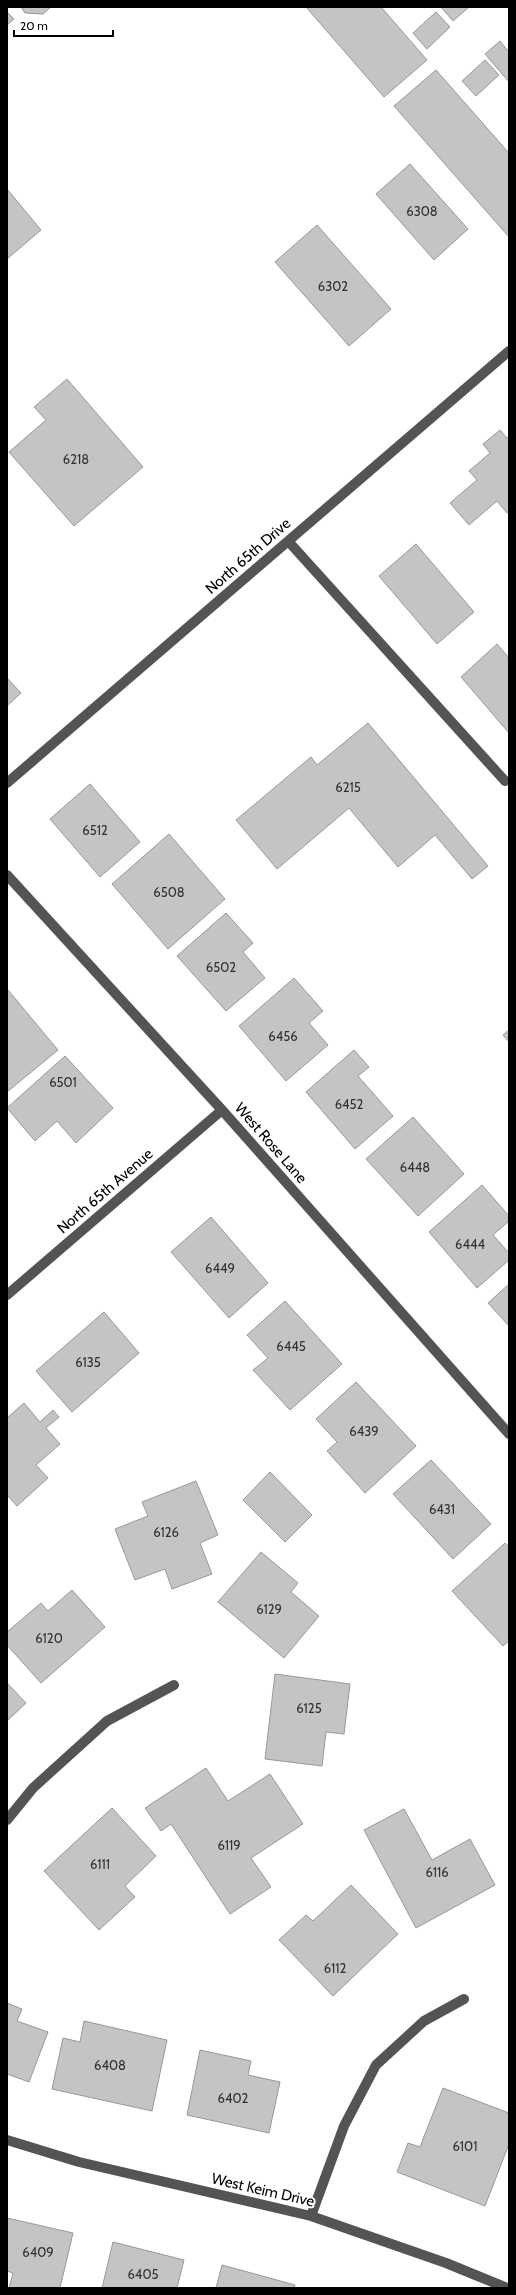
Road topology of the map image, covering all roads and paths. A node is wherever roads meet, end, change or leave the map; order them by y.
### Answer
1 (509, 351) edge
2 (288, 541) junction
3 (504, 781) dead end
4 (7, 783) edge
5 (7, 875) edge
6 (222, 1110) junction
7 (7, 1295) edge
8 (509, 1434) edge
9 (174, 1686) dead end
10 (7, 1820) edge
11 (464, 1999) dead end
12 (7, 2140) edge
13 (311, 2216) junction
14 (507, 2288) edge

1 - 2 street, North 65th Drive
2 - 3 street
2 - 4 street, North 65th Drive
5 - 6 street, West Rose Lane
6 - 7 street, North 65th Avenue
6 - 8 street, West Rose Lane
9 - 10 street
11 - 13 street
12 - 13 street, West Keim Drive
13 - 14 street, West Keim Drive

